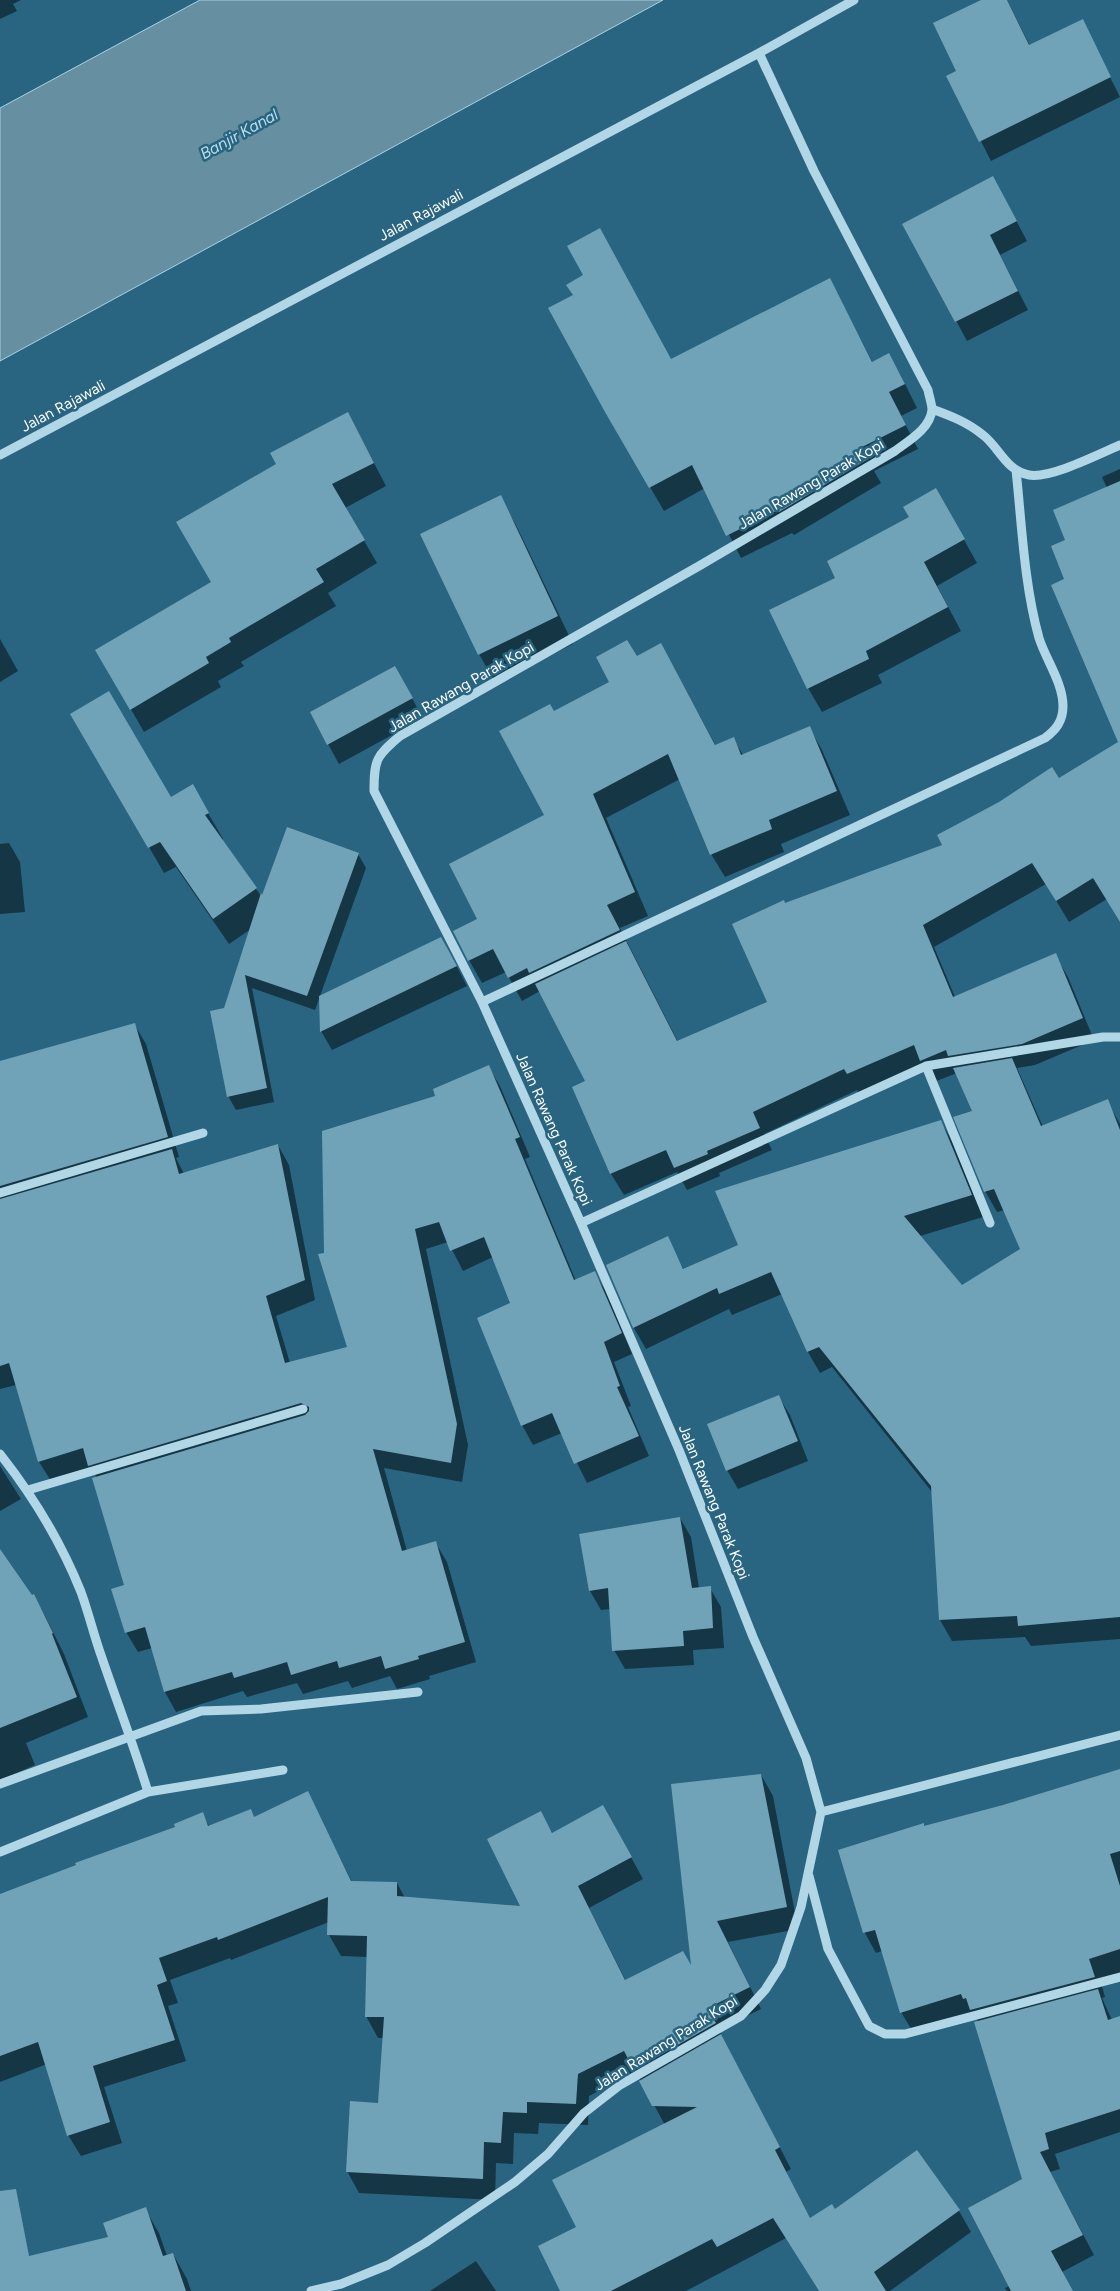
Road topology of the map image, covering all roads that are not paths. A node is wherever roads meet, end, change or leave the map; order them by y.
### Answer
1 (854, 0) edge
2 (759, 53) junction
3 (932, 409) junction
4 (1120, 445) edge
5 (0, 455) edge
6 (1016, 470) junction
7 (482, 1002) junction
8 (1120, 1037) edge
9 (926, 1066) junction
10 (203, 1133) dead end
11 (0, 1194) edge
12 (990, 1223) dead end
13 (581, 1224) junction
14 (303, 1409) dead end
15 (0, 1454) edge
16 (28, 1490) junction
17 (418, 1692) dead end
18 (1120, 1735) edge
19 (131, 1736) junction
20 (283, 1770) dead end
21 (0, 1784) edge
22 (148, 1792) junction
23 (821, 1812) junction
24 (0, 1852) edge
25 (808, 1873) junction
26 (1120, 1977) edge
27 (311, 2291) edge

1 - 2 street, Jalan Rajawali
2 - 3 street
2 - 5 street, Jalan Rajawali
3 - 6 street
3 - 7 street, Jalan Rawang Parak Kopi
4 - 6 street
6 - 7 street
7 - 13 street, Jalan Rawang Parak Kopi
8 - 9 street
9 - 12 street
9 - 13 street
10 - 11 street
13 - 23 street, Jalan Rawang Parak Kopi
14 - 16 street
15 - 16 street
16 - 19 street
17 - 19 street
18 - 23 street
19 - 21 street
19 - 22 street
20 - 22 street
22 - 24 street
23 - 25 street, Jalan Rawang Parak Kopi
25 - 26 street
25 - 27 street, Jalan Rawang Parak Kopi

